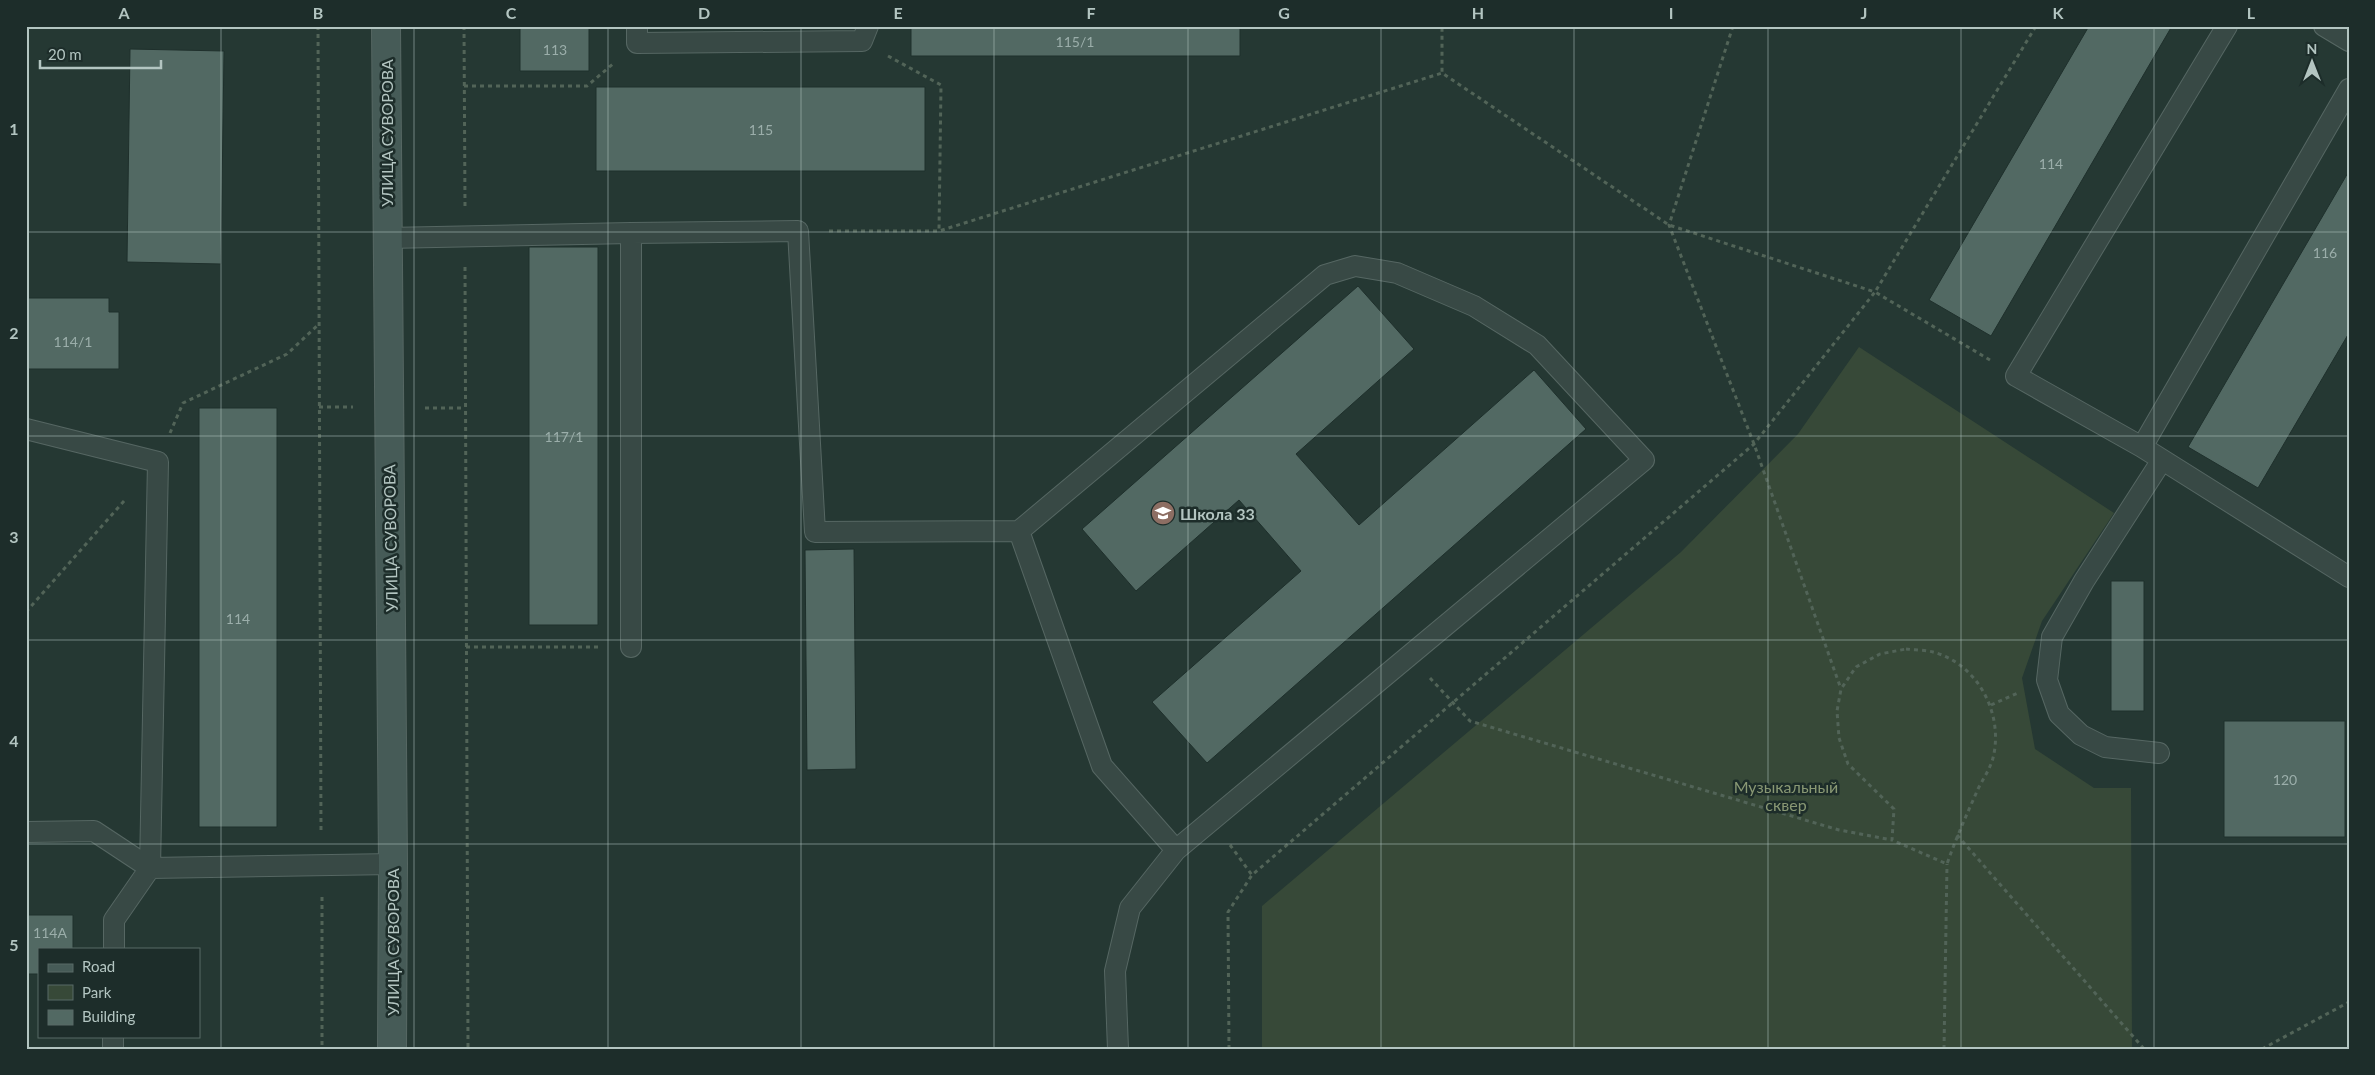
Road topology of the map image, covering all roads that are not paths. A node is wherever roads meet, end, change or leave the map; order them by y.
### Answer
1 (386, 26) edge
2 (2226, 26) edge
3 (2324, 26) edge
4 (865, 34) edge
5 (637, 35) edge
6 (2349, 41) edge
7 (2349, 89) edge
8 (631, 234) junction
9 (387, 238) junction
10 (26, 429) edge
11 (2142, 447) junction
12 (2162, 460) junction
13 (1019, 532) junction
14 (2349, 577) edge
15 (631, 647) road end
16 (2159, 753) dead end
17 (26, 832) edge
18 (1176, 850) junction
19 (393, 864) junction
20 (150, 868) junction
21 (114, 948) edge
22 (392, 1049) edge
23 (1118, 1049) edge

1 - 9 main road, УЛИЦА СУВОРОВА
2 - 11 lane
3 - 6 lane
4 - 5 lane
7 - 11 lane
8 - 9 lane
8 - 13 lane
8 - 15 lane
9 - 19 main road, УЛИЦА СУВОРОВА
10 - 20 lane
11 - 12 lane
12 - 14 lane
12 - 16 lane
13 - 18 lane
13 - 18 lane
17 - 20 lane
18 - 23 lane
19 - 20 lane
19 - 22 main road, УЛИЦА СУВОРОВА
20 - 21 lane

